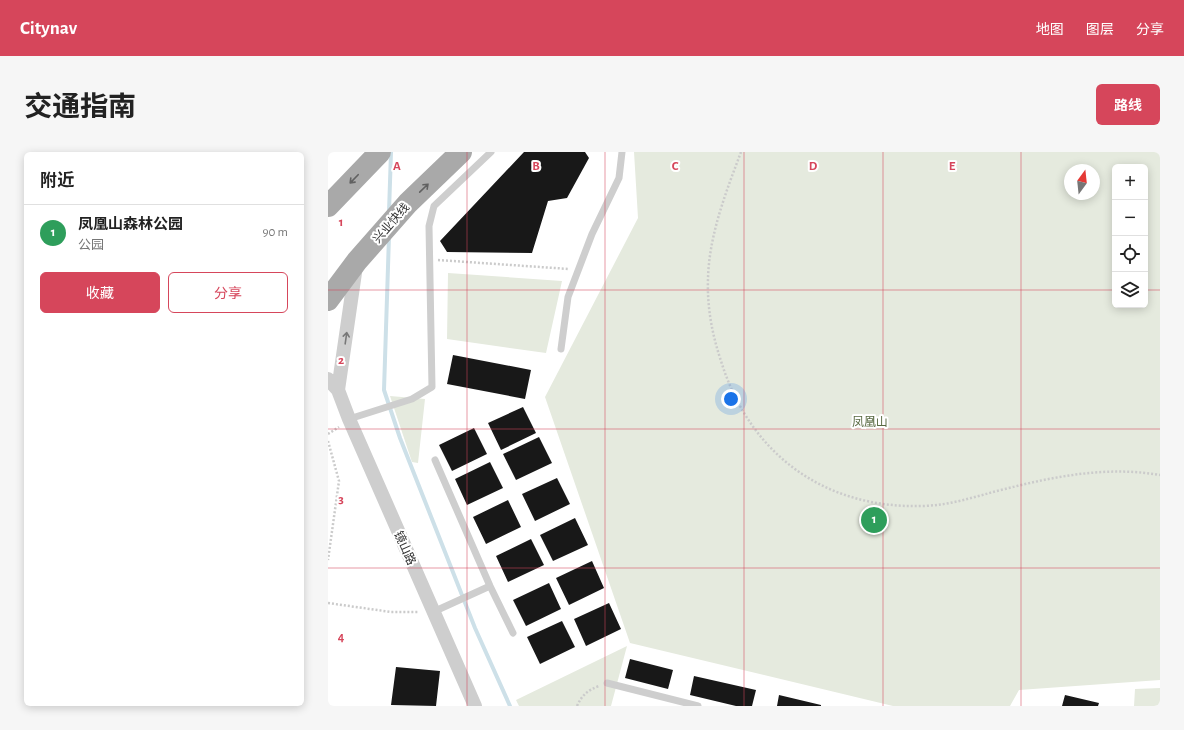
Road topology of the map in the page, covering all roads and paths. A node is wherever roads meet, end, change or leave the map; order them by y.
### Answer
1 (380, 152) edge
2 (461, 152) edge
3 (491, 152) edge
4 (622, 152) edge
5 (741, 152) edge
6 (328, 206) edge
7 (429, 260) junction
8 (357, 261) junction
9 (579, 270) junction
10 (328, 300) edge
11 (561, 349) dead end
12 (328, 378) edge
13 (338, 390) junction
14 (349, 419) junction
15 (328, 440) edge
16 (435, 460) dead end
17 (1160, 475) edge
18 (328, 560) edge
19 (490, 586) junction
20 (328, 603) edge
21 (439, 610) junction
22 (513, 633) dead end
23 (607, 683) joint
24 (474, 706) edge
25 (578, 706) edge
26 (698, 706) edge

1 -> 6 main road
8 -> 2 main road, 兴业快线
3 - 7 lane
4 - 9 lane
5 - 17 path
7 - 9 path
7 - 14 lane
8 - 10 main road, 兴业快线
13 -> 8 street, 镜山路
9 - 11 lane
12 - 13 street, 镜山路
13 - 14 street, 镜山路
14 - 21 street, 镜山路
15 - 18 path
16 - 19 lane
19 - 21 lane
19 - 22 lane
20 - 21 path
21 - 24 street, 镜山路
23 - 25 path
23 - 26 lane

